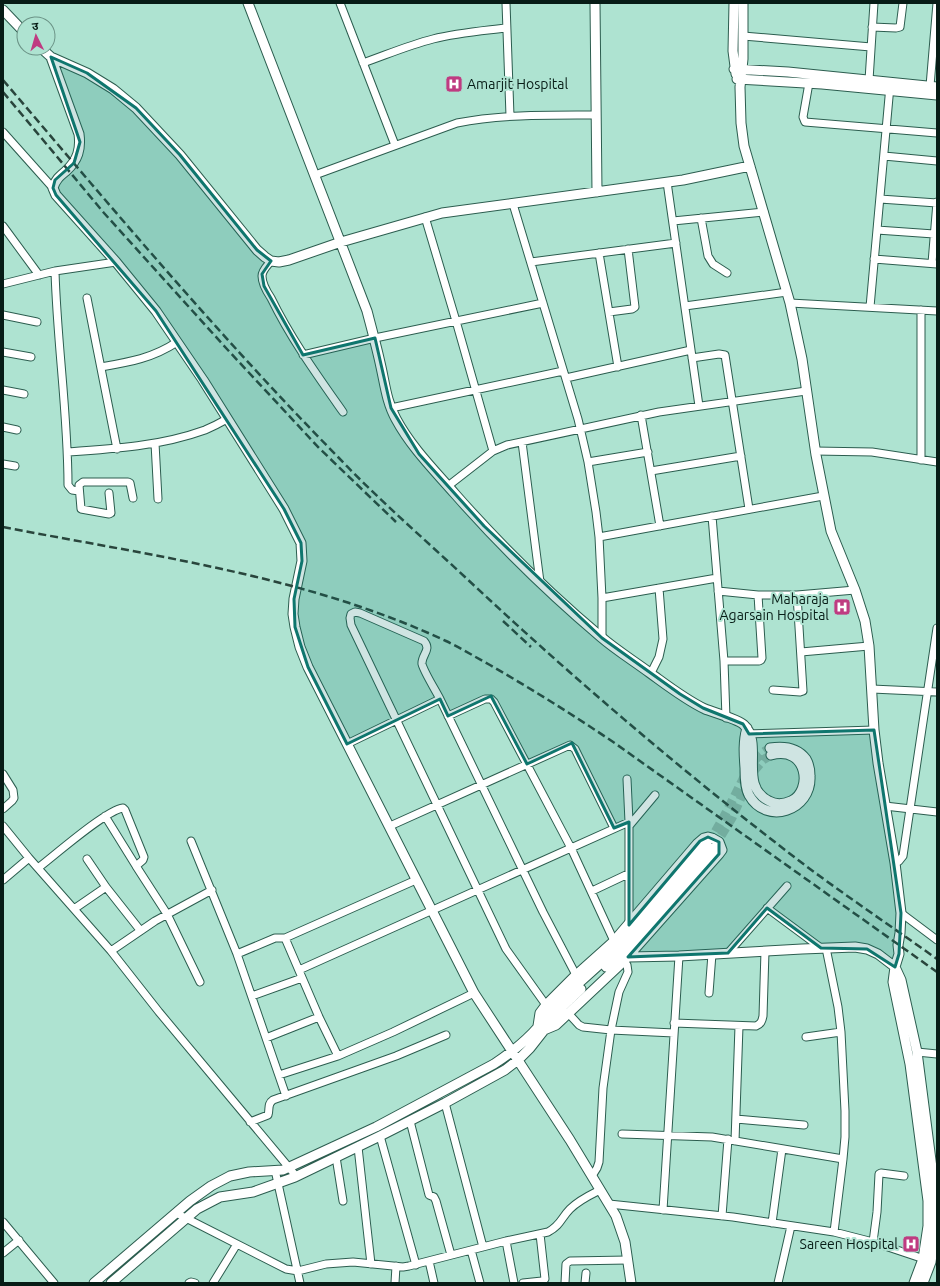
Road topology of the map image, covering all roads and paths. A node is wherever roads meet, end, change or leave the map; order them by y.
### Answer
1 (248, 3) edge
2 (340, 3) edge
3 (506, 3) edge
4 (595, 3) edge
5 (734, 3) edge
6 (743, 3) edge
7 (874, 3) edge
8 (903, 3) edge
9 (937, 3) edge
10 (3, 10) edge
11 (16, 24) edge
12 (872, 27) junction
13 (506, 28) junction
14 (743, 36) junction
15 (871, 46) junction
16 (51, 57) joint
17 (363, 63) junction
18 (739, 69) junction
19 (869, 80) junction
20 (740, 82) junction
21 (809, 83) junction
22 (890, 86) junction
23 (933, 87) edge
24 (937, 95) edge
25 (596, 115) junction
26 (510, 116) junction
27 (886, 128) junction
28 (3, 132) edge
29 (937, 133) edge
30 (395, 145) junction
31 (884, 156) junction
32 (937, 161) edge
33 (750, 166) junction
34 (315, 175) junction
35 (667, 182) junction
36 (53, 188) junction
37 (597, 192) junction
38 (880, 199) junction
39 (937, 202) edge
40 (513, 204) junction
41 (764, 212) junction
42 (425, 217) junction
43 (700, 218) junction
44 (672, 221) junction
45 (4, 228) edge
46 (877, 230) junction
47 (934, 234) junction
48 (341, 242) junction
49 (676, 243) junction
50 (628, 249) junction
51 (599, 253) junction
52 (874, 259) junction
53 (271, 261) junction
54 (116, 262) junction
55 (531, 262) junction
56 (934, 264) edge
57 (56, 271) junction
58 (727, 273) dead end
59 (39, 275) junction
60 (3, 284) edge
61 (786, 292) junction
62 (87, 298) dead end
63 (543, 303) junction
64 (790, 303) junction
65 (685, 306) junction
66 (870, 307) junction
67 (921, 310) junction
68 (937, 311) edge
69 (609, 312) junction
70 (3, 316) edge
71 (456, 321) junction
72 (37, 322) dead end
73 (375, 338) junction
74 (177, 342) junction
75 (3, 352) edge
76 (692, 354) junction
77 (303, 355) junction
78 (31, 357) dead end
79 (101, 367) junction
80 (618, 367) junction
81 (564, 375) junction
82 (3, 390) edge
83 (475, 390) junction
84 (806, 391) junction
85 (24, 394) dead end
86 (733, 401) junction
87 (699, 406) junction
88 (391, 408) junction
89 (343, 412) dead end
90 (641, 415) junction
91 (227, 419) junction
92 (3, 427) edge
93 (580, 428) junction
94 (17, 430) dead end
95 (522, 442) junction
96 (155, 443) junction
97 (117, 449) junction
98 (493, 451) junction
99 (815, 451) junction
100 (68, 452) junction
101 (648, 452) junction
102 (741, 456) junction
103 (921, 460) junction
104 (588, 462) junction
105 (937, 462) edge
106 (3, 464) edge
107 (15, 466) dead end
108 (651, 471) junction
109 (448, 486) junction
110 (80, 491) junction
111 (109, 493) dead end
112 (823, 496) junction
113 (133, 498) dead end
114 (158, 499) dead end
115 (749, 509) junction
116 (712, 516) junction
117 (660, 526) junction
118 (599, 537) junction
119 (717, 578) junction
120 (540, 582) junction
121 (659, 588) junction
122 (855, 590) junction
123 (718, 591) junction
124 (758, 595) junction
125 (797, 595) junction
126 (602, 598) junction
127 (937, 628) edge
128 (602, 638) junction
129 (869, 646) junction
130 (801, 652) junction
131 (724, 661) junction
132 (651, 673) junction
133 (872, 689) junction
134 (773, 690) dead end
135 (928, 691) junction
136 (937, 692) edge
137 (440, 699) junction
138 (448, 716) junction
139 (726, 718) junction
140 (397, 720) junction
141 (874, 730) junction
142 (747, 732) junction
143 (347, 744) junction
144 (770, 752) tunnel mouth
145 (527, 764) junction
146 (3, 774) edge
147 (627, 779) dead end
148 (482, 784) junction
149 (655, 795) dead end
150 (438, 804) junction
151 (885, 806) junction
152 (3, 809) edge
153 (910, 809) junction
154 (937, 812) edge
155 (105, 816) junction
156 (629, 824) junction
157 (3, 826) edge
158 (390, 826) junction
159 (614, 828) junction
160 (191, 841) dead end
161 (710, 846) tunnel mouth
162 (571, 848) junction
163 (29, 858) junction
164 (87, 859) dead end
165 (895, 863) junction
166 (136, 866) junction
167 (38, 868) junction
168 (523, 869) junction
169 (628, 874) junction
170 (3, 880) edge
171 (416, 880) junction
172 (787, 886) dead end
173 (106, 887) junction
174 (478, 889) junction
175 (212, 890) junction
176 (592, 891) junction
177 (767, 908) junction
178 (74, 909) junction
179 (432, 910) junction
180 (901, 913) junction
181 (167, 914) junction
182 (629, 925) junction
183 (140, 930) junction
184 (285, 938) junction
185 (614, 940) junction
186 (937, 940) edge
187 (824, 948) junction
188 (111, 951) junction
189 (765, 951) junction
190 (728, 953) junction
191 (237, 954) junction
192 (712, 954) junction
193 (678, 956) junction
194 (626, 959) junction
195 (895, 967) junction
196 (299, 970) junction
197 (576, 975) junction
198 (302, 978) junction
199 (200, 982) dead end
200 (474, 993) junction
201 (710, 993) dead end
202 (252, 996) junction
203 (546, 1005) junction
204 (568, 1013) junction
205 (319, 1017) junction
206 (674, 1023) junction
207 (739, 1026) junction
208 (541, 1028) junction
209 (611, 1030) junction
210 (841, 1032) junction
211 (674, 1033) junction
212 (446, 1035) dead end
213 (806, 1037) dead end
214 (266, 1038) junction
215 (512, 1052) junction
216 (917, 1052) junction
217 (937, 1054) edge
218 (338, 1056) junction
219 (518, 1060) junction
220 (280, 1075) junction
221 (286, 1096) junction
222 (445, 1103) junction
223 (736, 1119) junction
224 (410, 1121) junction
225 (250, 1122) junction
226 (804, 1125) dead end
227 (622, 1134) dead end
228 (380, 1136) junction
229 (668, 1136) junction
230 (732, 1140) junction
231 (358, 1147) junction
232 (782, 1149) junction
233 (934, 1152) edge
234 (336, 1157) junction
235 (843, 1159) junction
236 (288, 1167) junction
237 (275, 1170) junction
238 (296, 1176) junction
239 (592, 1176) junction
240 (904, 1176) dead end
241 (278, 1183) junction
242 (600, 1190) junction
243 (343, 1202) dead end
244 (609, 1204) junction
245 (663, 1210) junction
246 (176, 1213) junction
247 (722, 1216) junction
248 (186, 1218) junction
249 (3, 1222) edge
250 (772, 1223) junction
251 (791, 1226) junction
252 (834, 1232) junction
253 (540, 1234) junction
254 (19, 1240) junction
255 (506, 1241) junction
256 (872, 1242) junction
257 (237, 1244) junction
258 (483, 1247) junction
259 (471, 1250) junction
260 (3, 1253) edge
261 (451, 1255) junction
262 (628, 1260) junction
263 (927, 1260) junction
264 (429, 1261) junction
265 (371, 1264) junction
266 (416, 1265) junction
267 (396, 1266) junction
268 (298, 1271) junction
269 (586, 1272) dead end
270 (54, 1283) edge
271 (94, 1283) edge
272 (111, 1283) edge
273 (189, 1283) edge
274 (195, 1283) edge
275 (213, 1283) edge
276 (300, 1283) edge
277 (394, 1283) edge
278 (434, 1283) edge
279 (480, 1283) edge
280 (514, 1283) edge
281 (523, 1283) edge
282 (566, 1283) edge
283 (585, 1283) edge
284 (631, 1283) edge
285 (778, 1283) edge
286 (914, 1283) edge
287 (923, 1283) edge

1 - 34 street
2 - 17 street
3 - 13 street
4 - 25 street
5 - 18 street
6 - 14 street
7 - 12 street
8 - 12 street
9 - 23 street
10 - 11 street
12 - 15 street
13 - 17 street
13 - 26 street
14 - 15 street
14 - 18 street
15 - 19 street
16 - 36 street
16 - 53 street
17 - 30 street
18 - 19 street
18 - 20 street
19 - 22 street
20 - 21 street
20 - 33 street
21 - 22 street
21 - 27 street
22 - 23 street
22 - 24 street
22 - 27 street
25 - 26 street
25 - 37 street
26 - 30 street
27 - 29 street
27 - 31 street
28 - 36 street
30 - 34 street
31 - 32 street
31 - 38 street
33 - 35 street
33 - 41 street
34 - 48 street
35 - 37 street
35 - 44 street
36 - 54 street
37 - 40 street
38 - 39 street
38 - 46 street
39 - 47 street
40 - 42 street
40 - 55 street
41 - 43 street
41 - 61 street
42 - 48 street
42 - 71 street
43 - 44 street
43 - 58 street
44 - 49 street
45 - 59 street
46 - 47 street
46 - 52 street
47 - 56 street
48 - 53 street
48 - 73 street
49 - 50 street
49 - 65 street
50 - 51 street
50 - 69 street
51 - 55 street
51 - 69 street
52 - 56 street
52 - 66 street
53 - 77 street
54 - 57 street
54 - 74 street
55 - 63 street
57 - 59 street
57 - 100 street
59 - 60 street
61 - 64 street
61 - 65 street
62 - 79 street
63 - 71 street
63 - 81 street
64 - 66 street
64 - 84 street
65 - 76 street
66 - 67 street
67 - 68 street
67 - 103 street
69 - 80 street
70 - 72 street
71 - 73 street
71 - 83 street
73 - 77 street
73 - 88 street
74 - 79 street
74 - 91 street
75 - 78 street
76 - 80 street
76 - 86 street
76 - 87 street
77 - 89 street
79 - 97 street
80 - 81 street
81 - 83 street
81 - 93 street
82 - 85 street
83 - 88 street
83 - 98 street
84 - 86 street
84 - 99 street
86 - 87 street
86 - 102 street
87 - 90 street
88 - 109 street
90 - 93 street
90 - 101 street
91 - 96 street
91 - 143 street
92 - 94 street
93 - 95 street
93 - 104 street
95 - 98 street
95 - 120 street
96 - 97 street
96 - 114 street
97 - 100 street
98 - 109 street
99 - 103 street
99 - 112 street
100 - 110 street
101 - 104 street
101 - 108 street
102 - 108 street
102 - 115 street
103 - 105 street
104 - 118 street
106 - 107 street
108 - 117 street
109 - 120 street
110 - 111 street
110 - 113 street
112 - 115 street
112 - 122 street
115 - 116 street
116 - 117 street
116 - 119 street
117 - 118 street
118 - 126 street
119 - 121 street
119 - 123 street
120 - 128 street
121 - 126 street
121 - 132 street
122 - 125 street
122 - 129 street
123 - 124 street
123 - 131 street
124 - 125 street
124 - 131 street
125 - 130 street
126 - 128 street
127 - 135 street
128 - 132 street
129 - 130 street
129 - 133 street
130 - 134 street
131 - 139 street
132 - 139 street
133 - 135 street
133 - 141 street
135 - 136 street
135 - 153 street
137 - 138 street
137 - 140 street
137 - 140 street
138 - 145 street
138 - 148 street
139 - 142 street
140 - 143 street
140 - 150 street
141 - 142 street
141 - 151 street
142 - 144 street
143 - 158 street
145 - 148 street
145 - 159 street
145 - 162 street
146 - 152 street
147 - 156 street
148 - 150 street
148 - 168 street
149 - 156 street
150 - 158 street
150 - 174 street
151 - 153 street
151 - 165 street
153 - 154 street
153 - 165 street
155 - 166 street
155 - 166 street
155 - 167 street
156 - 159 street
156 - 169 street
157 - 163 street
158 - 171 street
159 - 162 street
160 - 175 street
161 - 208 street
162 - 168 street
162 - 176 street
163 - 167 street
163 - 170 street
164 - 173 street
165 - 180 street
166 - 181 street
167 - 178 street
168 - 174 street
168 - 197 street
169 - 176 street
169 - 182 street
171 - 179 street
171 - 184 street
172 - 177 street
173 - 178 street
173 - 183 street
174 - 179 street
174 - 203 street
175 - 181 street
175 - 191 street
176 - 185 street
177 - 187 street
177 - 190 street
178 - 188 street
179 - 196 street
179 - 200 street
180 - 186 street
180 - 195 street
181 - 183 street
181 - 199 street
182 - 185 street
182 - 194 street
183 - 188 street
184 - 191 street
184 - 196 street
185 - 197 street
187 - 189 street
187 - 195 street
187 - 210 street
188 - 225 street
189 - 190 street
189 - 207 street
190 - 192 street
191 - 202 street
192 - 193 street
192 - 201 street
193 - 194 street
193 - 206 street
194 - 204 street
194 - 209 street
195 - 216 street
195 - 263 street
196 - 198 street
197 - 203 street
198 - 202 street
198 - 205 street
200 - 215 street
200 - 218 street
202 - 214 street
203 - 208 street
204 - 208 street
204 - 209 street
205 - 214 street
205 - 218 street
206 - 207 street
206 - 211 street
207 - 223 street
208 - 215 street
208 - 219 street
209 - 211 street
209 - 239 street
210 - 213 street
210 - 235 street
211 - 229 street
212 - 221 street
214 - 220 street
215 - 219 street
215 - 236 street
216 - 217 street
216 - 233 street
218 - 220 street
219 - 222 street
219 - 239 street
220 - 221 street
221 - 225 street
222 - 224 street
222 - 258 street
223 - 226 street
223 - 230 street
224 - 228 street
224 - 261 street
225 - 236 street
227 - 229 street
228 - 231 street
228 - 266 street
229 - 230 street
229 - 245 street
230 - 232 street
230 - 247 street
231 - 234 street
231 - 265 street
232 - 235 street
232 - 250 street
233 - 263 street
234 - 238 street
234 - 243 street
235 - 252 street
236 - 237 street
236 - 238 street
237 - 241 street
237 - 246 street
238 - 241 street
239 - 242 street
240 - 256 street
241 - 248 street
241 - 268 street
242 - 244 street
242 - 253 street
244 - 245 street
244 - 262 street
245 - 247 street
246 - 248 street
246 - 271 street
247 - 250 street
248 - 257 street
248 - 272 street
249 - 254 street
250 - 251 street
251 - 252 street
251 - 285 street
252 - 256 street
253 - 255 street
253 - 281 street
254 - 260 street
254 - 270 street
255 - 258 street
255 - 280 street
256 - 263 street
257 - 268 street
257 - 275 street
258 - 259 street
259 - 261 street
259 - 279 street
261 - 264 street
262 - 282 street
262 - 284 street
263 - 286 street
263 - 287 street
264 - 266 street
264 - 278 street
265 - 267 street
265 - 268 street
266 - 267 street
267 - 277 street
268 - 276 street
269 - 283 street
273 - 274 street

